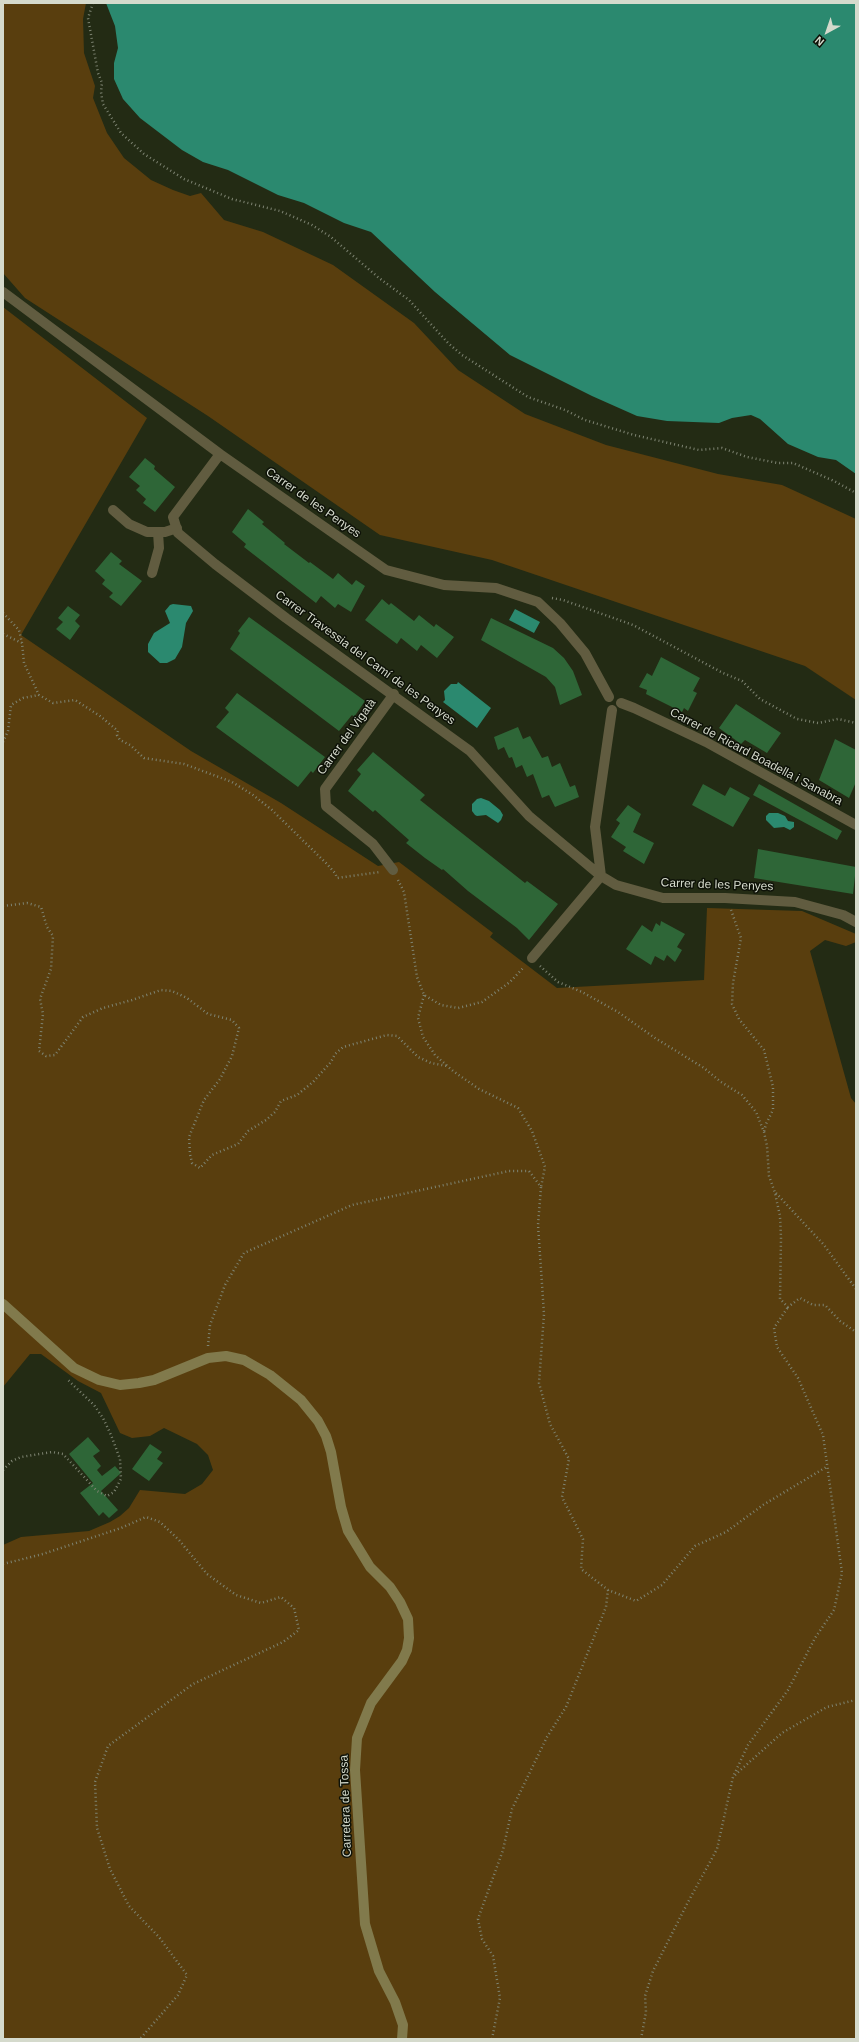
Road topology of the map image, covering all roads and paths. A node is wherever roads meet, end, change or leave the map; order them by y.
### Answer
1 (93, 3) edge
2 (3, 292) edge
3 (220, 454) junction
4 (856, 494) edge
5 (113, 510) dead end
6 (177, 528) junction
7 (158, 532) junction
8 (152, 573) dead end
9 (538, 602) junction
10 (3, 613) edge
11 (3, 634) edge
12 (22, 643) junction
13 (394, 694) junction
14 (39, 695) junction
15 (609, 697) junction
16 (621, 703) junction
17 (612, 710) junction
18 (856, 723) edge
19 (3, 742) edge
20 (856, 825) edge
21 (393, 870) junction
22 (601, 876) junction
23 (722, 898) junction
24 (3, 906) edge
25 (856, 922) edge
26 (532, 958) junction
27 (424, 995) junction
28 (447, 1066) junction
29 (764, 1132) junction
30 (541, 1187) junction
31 (775, 1192) junction
32 (856, 1289) edge
33 (3, 1304) edge
34 (788, 1307) junction
35 (856, 1332) edge
36 (208, 1358) junction
37 (64, 1377) dead end
38 (828, 1466) junction
39 (3, 1470) edge
40 (3, 1564) edge
41 (608, 1590) junction
42 (856, 1700) edge
43 (733, 1777) junction
44 (140, 2039) edge
45 (402, 2039) edge
46 (492, 2039) edge
47 (641, 2039) edge

1 - 4 path
2 - 3 street, Carrer de les Penyes
3 - 6 street
3 - 9 street, Carrer de les Penyes
5 - 7 street
6 - 7 street
6 - 13 street, Carrer Travessia del Camí de les Penyes
7 - 8 street
9 - 15 street, Carrer de les Penyes
9 - 18 path
10 - 12 path
11 - 12 path
12 - 14 path
13 - 21 street, Carrer del Vigatà
13 - 22 street, Carrer Travessia del Camí de les Penyes
14 - 19 path
14 - 21 path
15 - 16 street
15 - 17 street
16 - 17 street
16 - 20 street, Carrer de Ricard Boadella i Sanabra
17 - 22 street
21 - 27 path
22 - 23 street, Carrer de les Penyes
22 - 26 street
23 - 25 street, Carrer de les Penyes
23 - 29 path
24 - 28 path
26 - 27 path
26 - 29 path
27 - 28 path
28 - 30 path
29 - 31 path
30 - 36 path
30 - 41 path
31 - 32 path
31 - 34 path
33 - 36 main road, Carretera de Tossa
34 - 35 path
34 - 38 path
36 - 45 main road, Carretera de Tossa
37 - 39 path
38 - 41 path
38 - 43 path
40 - 44 path
41 - 46 path
42 - 43 path
43 - 47 path

